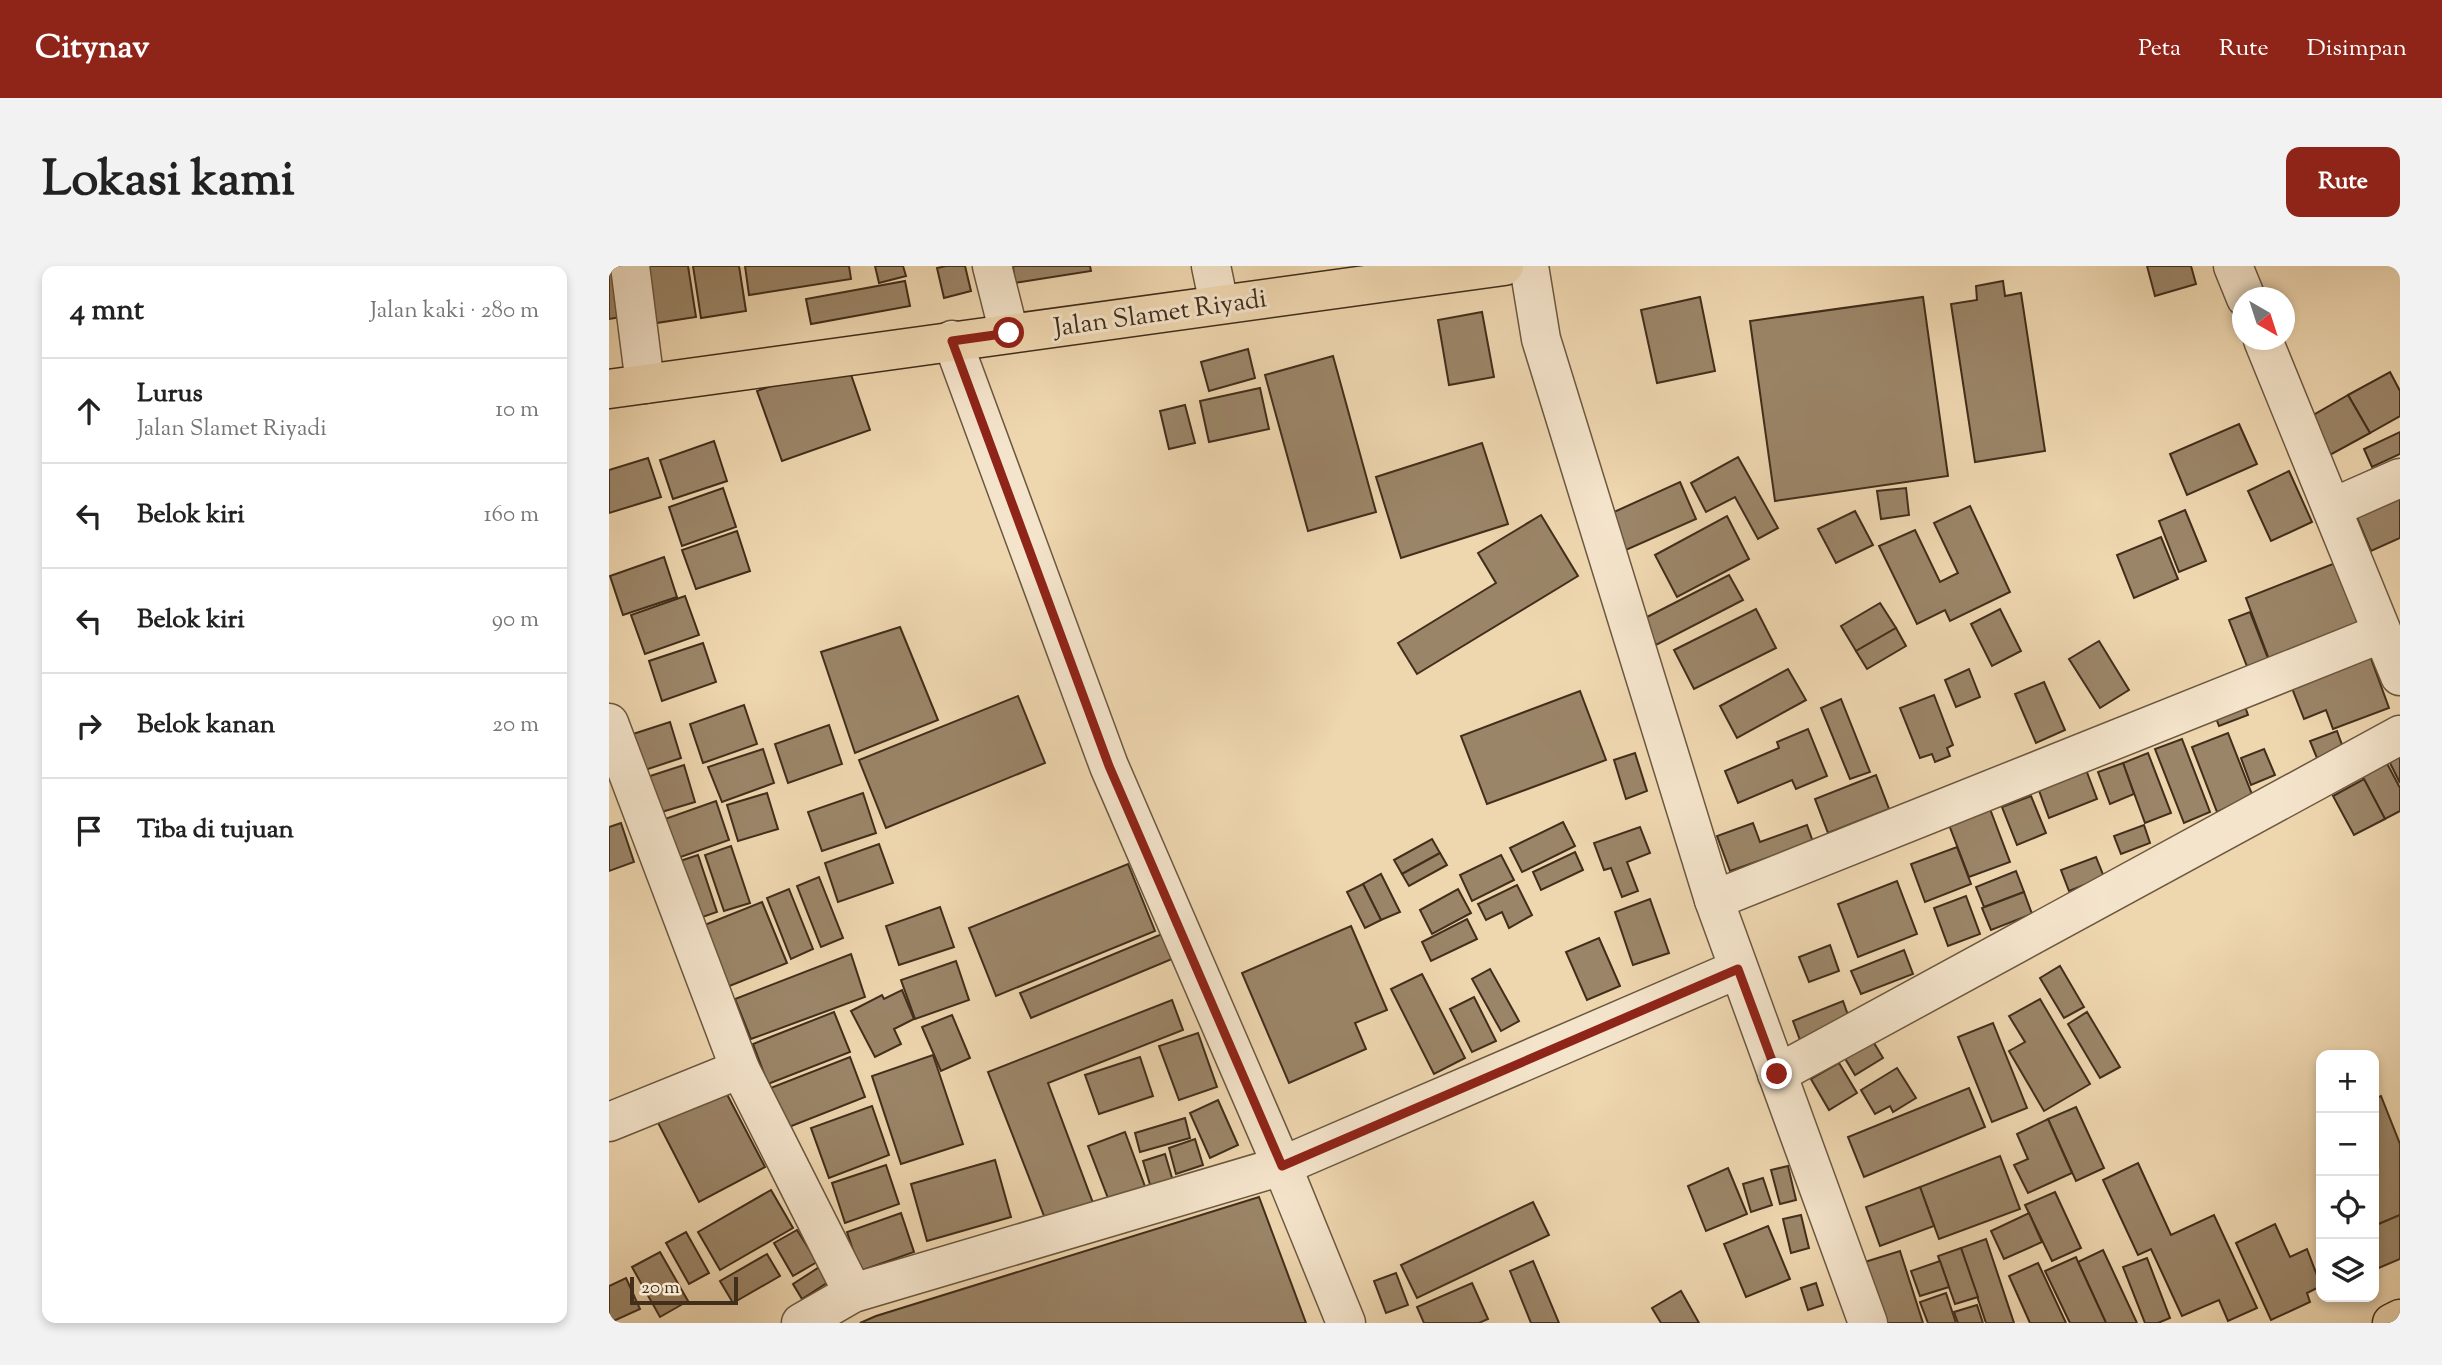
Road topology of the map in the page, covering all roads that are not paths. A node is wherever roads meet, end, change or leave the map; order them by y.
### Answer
1 (630, 266) edge
2 (992, 266) edge
3 (1211, 266) edge
4 (1504, 266) edge
5 (1528, 266) edge
6 (2233, 266) edge
7 (2242, 287) edge
8 (1219, 304) junction
9 (1009, 333) junction
10 (952, 341) junction
11 (2267, 350) edge
12 (627, 387) edge
13 (2400, 478) edge
14 (2332, 508) junction
15 (2382, 633) junction
16 (2400, 676) edge
17 (609, 723) edge
18 (2400, 735) edge
19 (1714, 900) junction
20 (1738, 969) junction
21 (740, 1069) junction
22 (1777, 1074) junction
23 (609, 1122) edge
24 (1282, 1166) junction
25 (853, 1293) junction
26 (2400, 1319) edge
27 (801, 1323) edge
28 (1346, 1323) edge
29 (1868, 1323) edge
30 (2392, 1323) edge

1 - 12 street
2 - 9 street
3 - 8 street
4 - 8 main road, Jalan Slamet Riyadi
5 - 19 street
6 - 7 street
8 - 9 main road, Jalan Slamet Riyadi
9 - 10 main road, Jalan Slamet Riyadi
10 - 12 main road, Jalan Slamet Riyadi
10 - 24 street
11 - 14 street
13 - 14 street
14 - 15 street
15 - 16 street
15 - 19 street
17 - 21 street
18 - 22 street
19 - 20 street
20 - 22 street
20 - 24 street
21 - 23 street
21 - 25 street
22 - 29 street
24 - 25 street
24 - 28 street
25 - 27 street
26 - 30 main road

